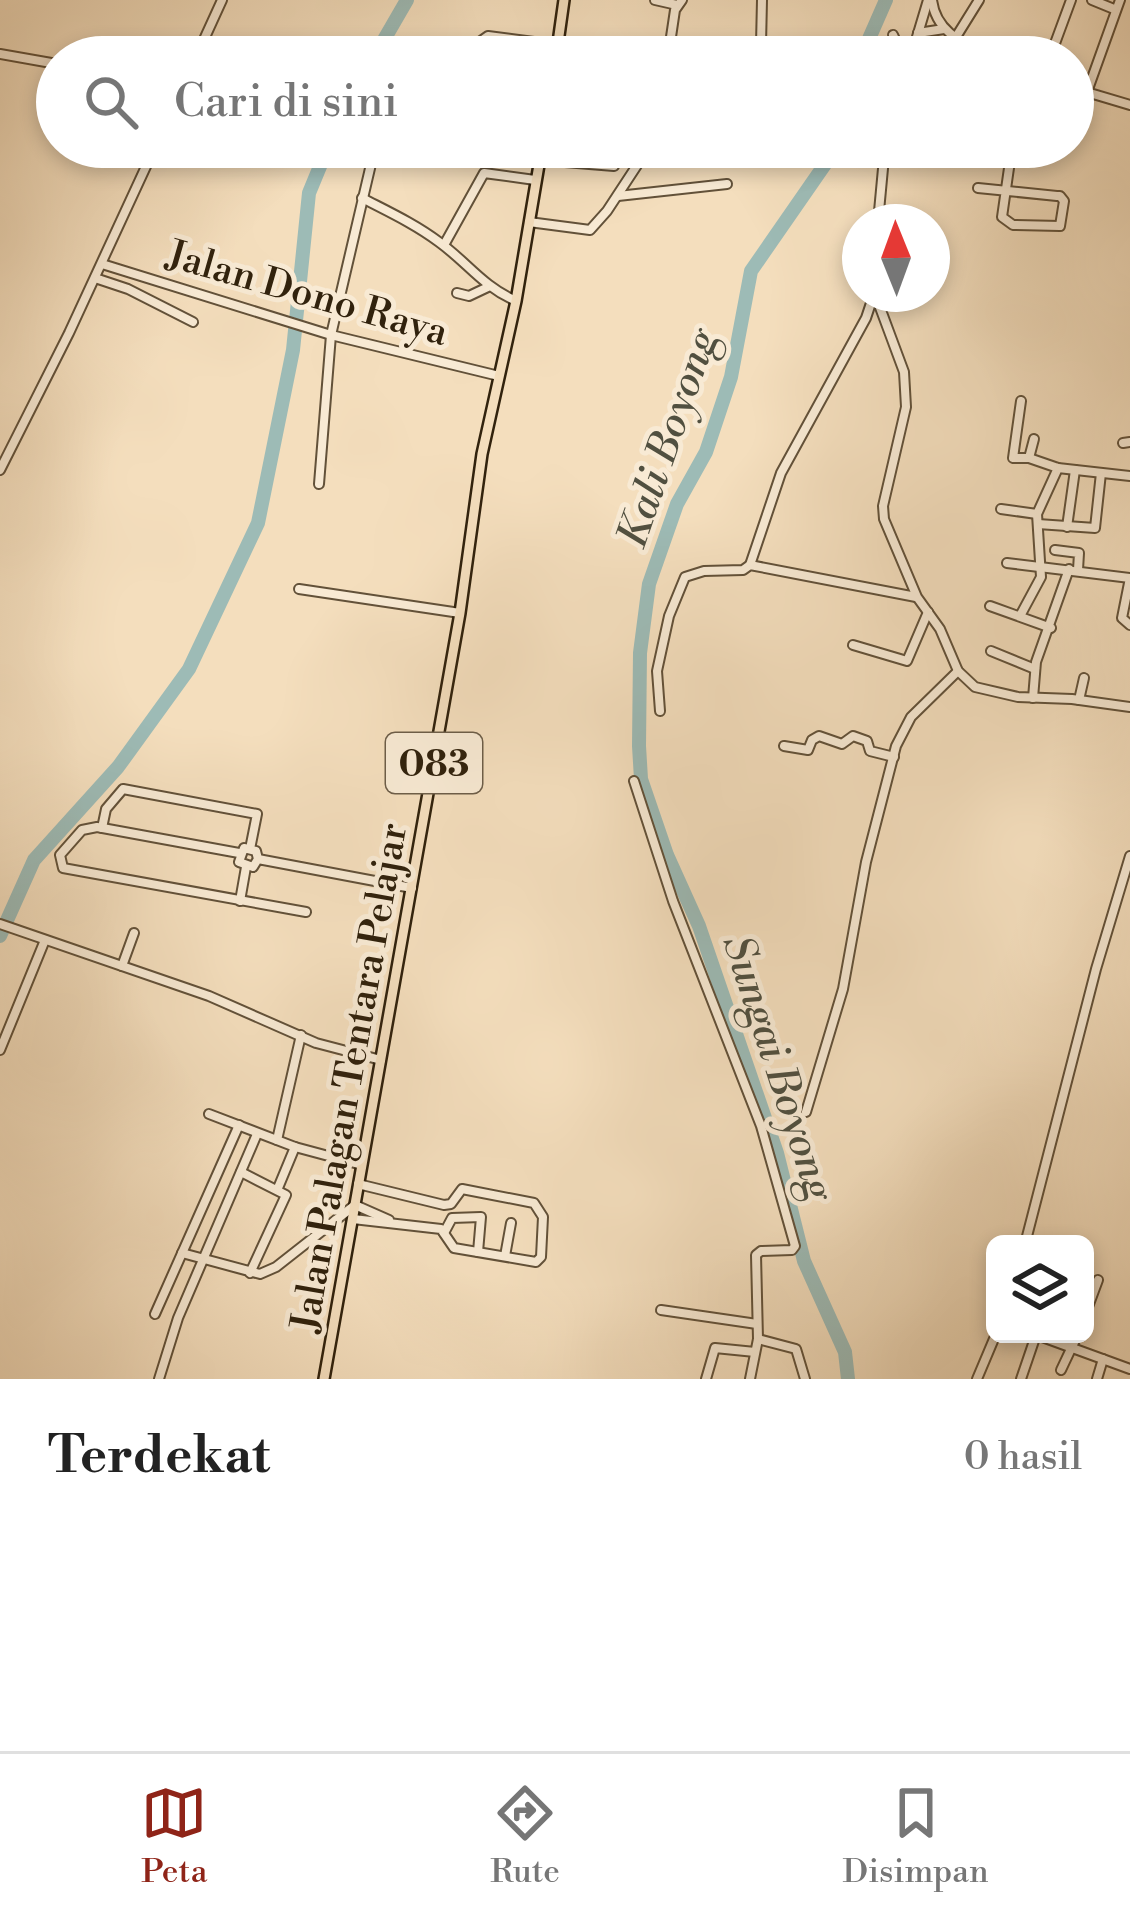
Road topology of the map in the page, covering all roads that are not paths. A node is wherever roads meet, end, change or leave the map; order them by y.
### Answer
1 (222, 0) edge
2 (564, 0) edge
3 (655, 0) edge
4 (762, 0) edge
5 (930, 0) edge
6 (979, 0) edge
7 (1071, 0) edge
8 (1092, 0) edge
9 (680, 2) edge
10 (1117, 5) edge
11 (944, 29) junction
12 (918, 33) junction
13 (206, 36) edge
14 (559, 36) edge
15 (673, 36) edge
16 (761, 36) edge
17 (917, 36) edge
18 (953, 36) edge
19 (957, 36) edge
20 (1058, 36) edge
21 (0, 54) edge
22 (36, 60) edge
23 (1094, 74) edge
24 (1094, 94) edge
25 (1130, 105) edge
26 (145, 168) edge
27 (370, 168) edge
28 (538, 168) edge
29 (635, 168) edge
30 (883, 168) edge
31 (1008, 168) edge
32 (535, 180) junction
33 (728, 184) dead end
34 (978, 188) dead end
35 (1004, 191) junction
36 (617, 196) junction
37 (362, 198) junction
38 (880, 204) edge
39 (528, 222) junction
40 (444, 245) junction
41 (102, 264) junction
42 (95, 278) junction
43 (488, 287) junction
44 (457, 293) dead end
45 (516, 301) junction
46 (868, 312) edge
47 (882, 312) edge
48 (193, 322) dead end
49 (332, 335) junction
50 (499, 376) junction
51 (1021, 400) dead end
52 (0, 434) edge
53 (17, 435) junction
54 (1034, 439) dead end
55 (1029, 458) junction
56 (1058, 468) junction
57 (0, 470) edge
58 (1075, 470) junction
59 (1101, 473) junction
60 (1130, 476) edge
61 (320, 484) dead end
62 (1001, 508) dead end
63 (1038, 519) junction
64 (1067, 526) junction
65 (1054, 550) dead end
66 (1007, 563) dead end
67 (750, 565) junction
68 (1042, 565) junction
69 (1074, 570) junction
70 (1130, 578) edge
71 (298, 589) dead end
72 (917, 597) junction
73 (990, 606) dead end
74 (928, 610) junction
75 (460, 613) junction
76 (1020, 616) junction
77 (1130, 625) edge
78 (1051, 628) junction
79 (854, 646) dead end
80 (991, 651) dead end
81 (1035, 669) junction
82 (958, 671) junction
83 (1084, 678) dead end
84 (1033, 698) junction
85 (1079, 700) junction
86 (1130, 707) edge
87 (660, 711) dead end
88 (784, 746) dead end
89 (894, 757) junction
90 (634, 781) dead end
91 (102, 828) junction
92 (250, 849) junction
93 (239, 853) junction
94 (1130, 856) edge
95 (258, 859) junction
96 (246, 867) junction
97 (412, 888) junction
98 (240, 901) junction
99 (306, 913) dead end
100 (0, 924) edge
101 (134, 933) dead end
102 (45, 940) junction
103 (122, 966) junction
104 (301, 1035) junction
105 (0, 1051) edge
106 (381, 1060) junction
107 (806, 1112) dead end
108 (209, 1114) dead end
109 (239, 1125) junction
110 (257, 1134) junction
111 (277, 1140) junction
112 (295, 1147) junction
113 (362, 1165) junction
114 (241, 1172) junction
115 (358, 1184) junction
116 (278, 1188) junction
117 (355, 1205) junction
118 (353, 1219) junction
119 (389, 1220) junction
120 (511, 1223) dead end
121 (445, 1232) junction
122 (1027, 1235) edge
123 (182, 1252) junction
124 (478, 1252) junction
125 (505, 1256) junction
126 (203, 1260) junction
127 (250, 1273) junction
128 (1098, 1280) dead end
129 (1094, 1291) edge
130 (661, 1310) dead end
131 (155, 1314) dead end
132 (758, 1324) junction
133 (758, 1339) junction
134 (992, 1343) edge
135 (1032, 1343) edge
136 (1061, 1343) edge
137 (1075, 1343) edge
138 (1073, 1347) junction
139 (755, 1352) junction
140 (1103, 1359) junction
141 (1130, 1369) edge
142 (1061, 1370) dead end
143 (159, 1379) edge
144 (324, 1379) edge
145 (706, 1379) edge
146 (750, 1379) edge
147 (805, 1379) edge
148 (977, 1379) edge
149 (1021, 1379) edge
150 (1097, 1379) edge

1 - 13 street
2 - 14 main road
3 - 9 street
4 - 16 street
5 - 11 street
5 - 12 street
6 - 19 street
7 - 20 street
8 - 10 street
9 - 15 street
10 - 23 street
11 - 12 street
11 - 18 street
12 - 17 street
21 - 22 street
24 - 25 street
26 - 41 street
27 - 37 street
28 - 32 main road, Jalan Palagan Tentara Pelajar / 083
29 - 36 street
30 - 38 street
31 - 35 street
32 - 39 main road, Jalan Palagan Tentara Pelajar / 083
32 - 40 street
33 - 36 street
34 - 35 street
35 - 35 street
36 - 39 street
37 - 40 street
37 - 49 street
39 - 45 main road, Jalan Palagan Tentara Pelajar / 083
40 - 43 street
41 - 42 street
41 - 49 street, Jalan Dono Raya
42 - 48 street
42 - 53 street
43 - 44 street
43 - 45 street
45 - 50 main road, Jalan Palagan Tentara Pelajar / 083
46 - 67 street
47 - 72 street
49 - 50 street, Jalan Dono Raya
49 - 61 street
50 - 75 main road, Jalan Palagan Tentara Pelajar / 083
51 - 55 street
52 - 53 street
53 - 57 street
54 - 55 street
55 - 56 street
56 - 58 street
56 - 63 street
58 - 59 street
58 - 64 street
59 - 60 street
59 - 64 street
62 - 63 street
63 - 64 street
63 - 68 street
65 - 69 street
66 - 68 street
67 - 72 street
67 - 87 street
68 - 69 street
68 - 76 street
69 - 70 street
69 - 78 street
70 - 77 street
71 - 75 street
72 - 74 street
73 - 76 street
74 - 79 street
74 - 82 street
75 - 97 main road, Jalan Palagan Tentara Pelajar / 083
76 - 78 street
78 - 81 street
80 - 81 street
81 - 84 street
82 - 84 street
82 - 89 street
83 - 85 street
84 - 85 street
85 - 86 street
88 - 89 street
89 - 107 street
90 - 132 street
91 - 92 street
91 - 93 street
91 - 98 street
92 - 93 street
92 - 95 street
93 - 96 street
94 - 122 street
95 - 96 street
95 - 97 street
96 - 98 street
97 - 106 main road, Jalan Palagan Tentara Pelajar / 083
98 - 99 street
100 - 102 street
101 - 103 street
102 - 103 street
102 - 105 street
103 - 104 street
104 - 106 street
104 - 111 street
106 - 113 main road, Jalan Palagan Tentara Pelajar / 083
108 - 109 street
109 - 110 street
109 - 123 street
110 - 111 street
110 - 114 street
111 - 112 street
112 - 113 street
112 - 116 street
113 - 115 main road, Jalan Palagan Tentara Pelajar / 083
114 - 116 street
114 - 126 street
115 - 117 main road, Jalan Palagan Tentara Pelajar / 083
115 - 125 street
116 - 127 street
117 - 118 main road, Jalan Palagan Tentara Pelajar / 083
117 - 119 street
117 - 127 street
118 - 119 street
118 - 144 main road, Jalan Palagan Tentara Pelajar / 083
119 - 121 street
120 - 125 street
121 - 124 street
121 - 124 street
123 - 126 street
123 - 131 street
124 - 125 street
126 - 127 street
126 - 143 street
128 - 129 street
130 - 132 street
132 - 133 street
133 - 139 street
133 - 147 street
134 - 148 street
135 - 149 street
136 - 138 street
137 - 138 street
138 - 140 street
138 - 142 street
139 - 145 street
139 - 146 street
140 - 141 street
140 - 150 street

